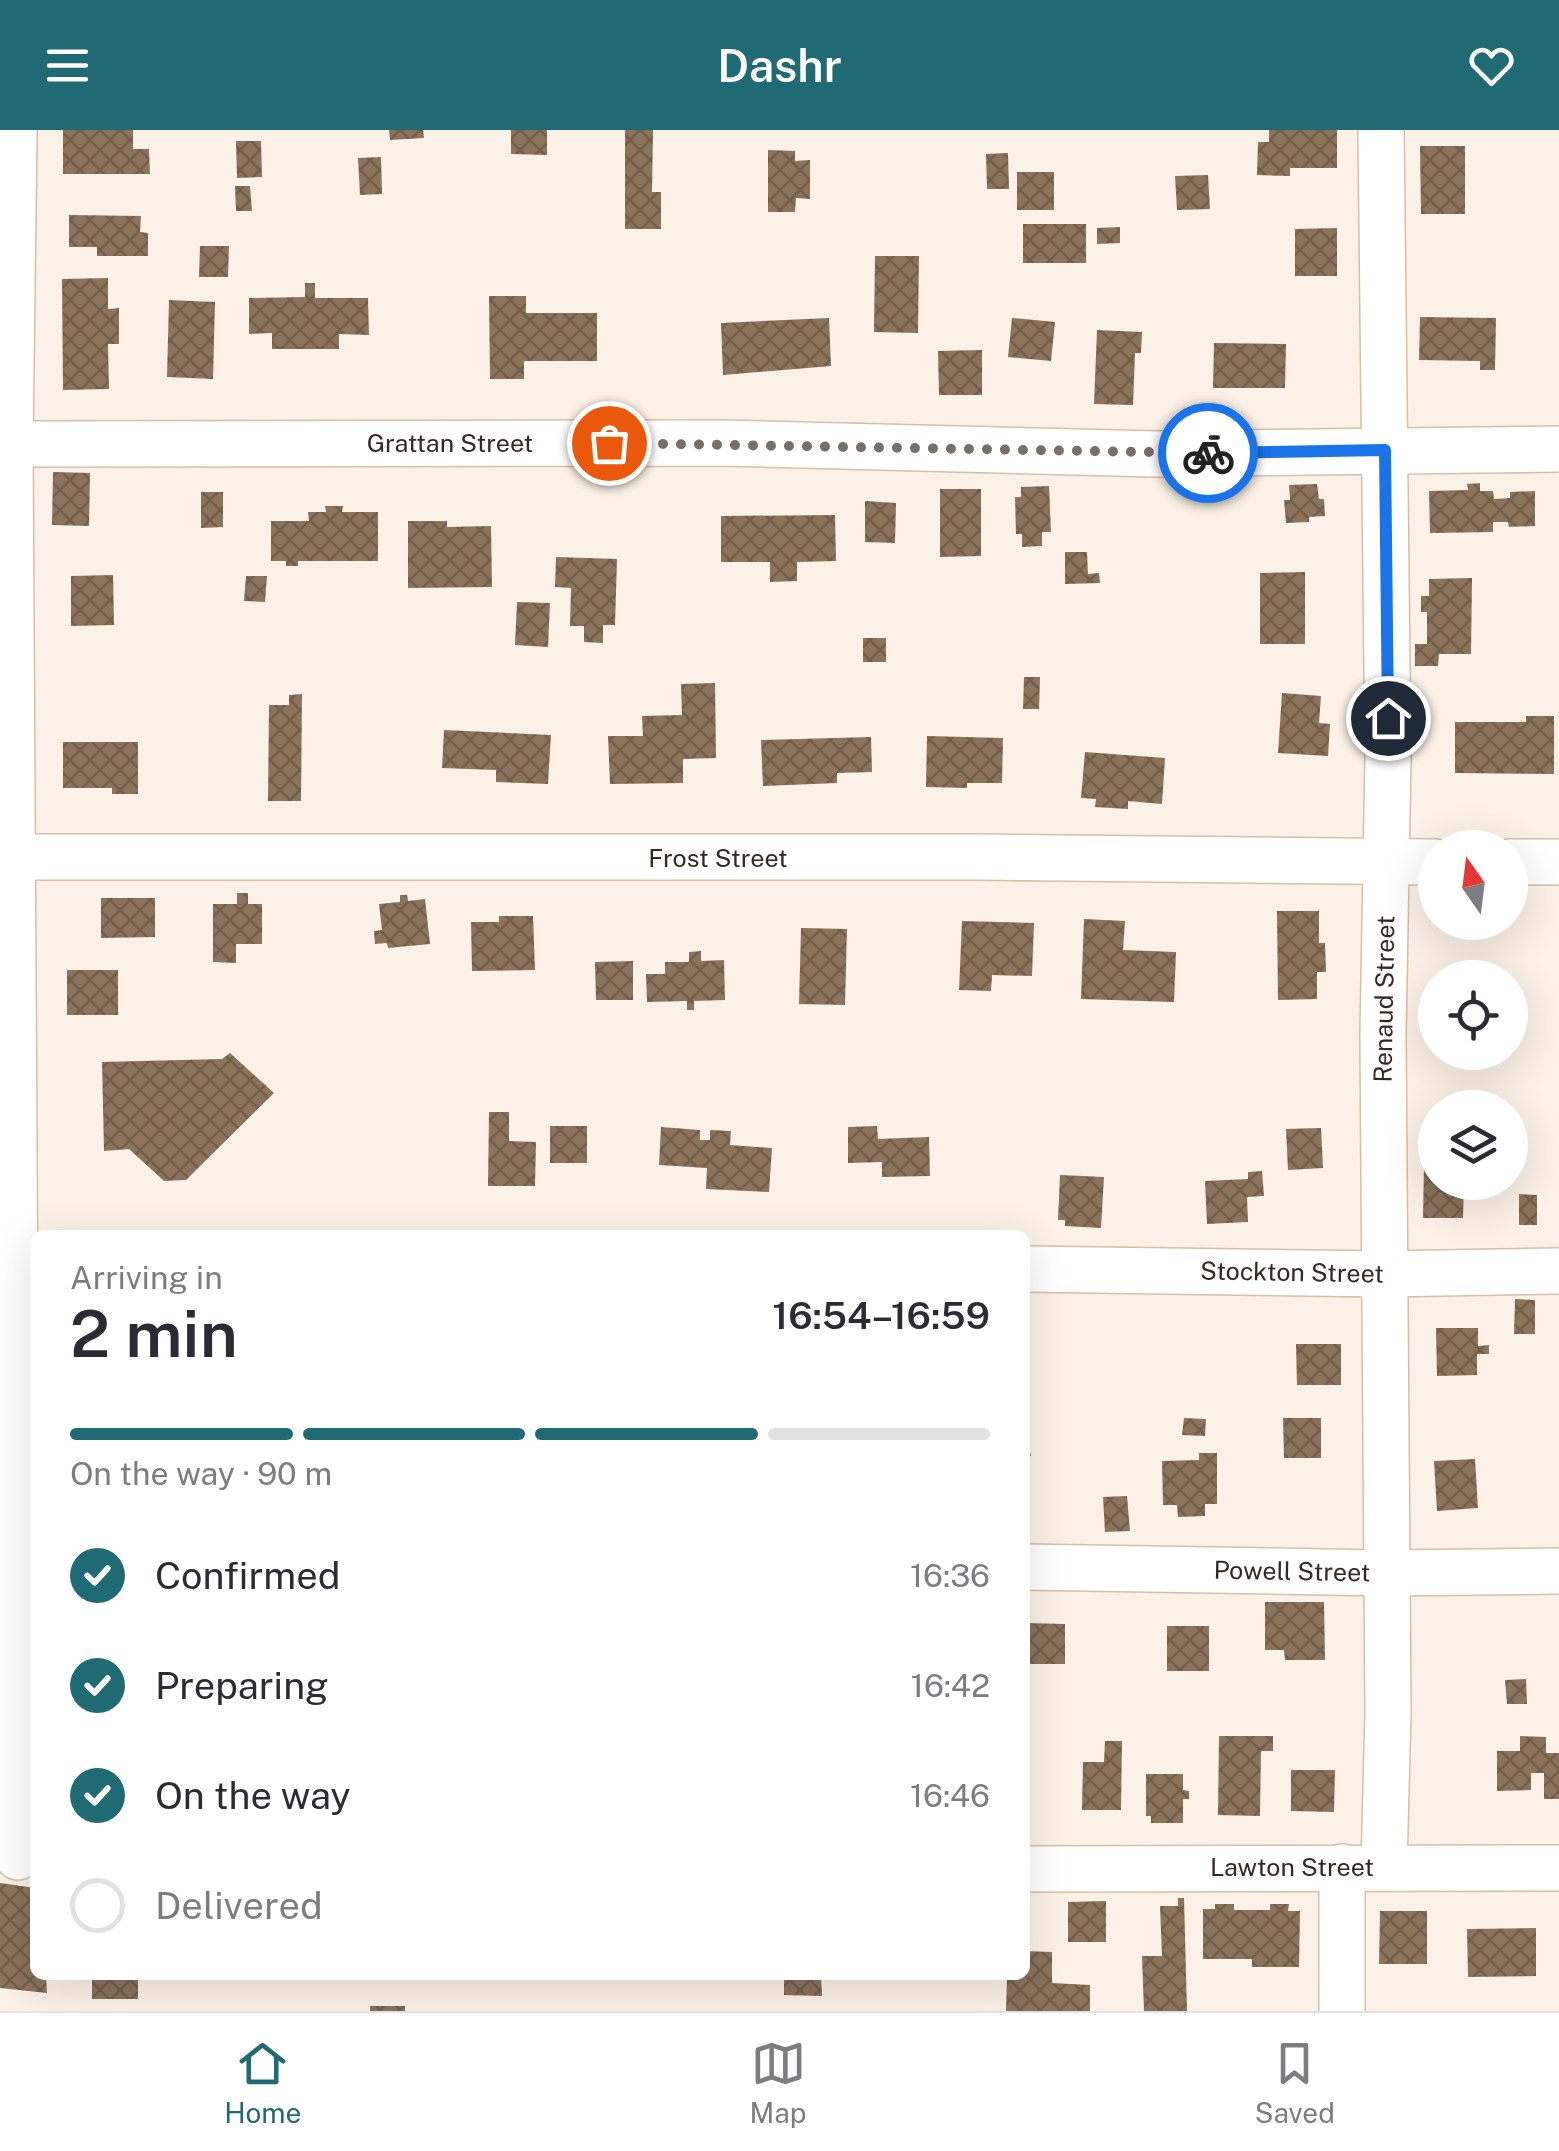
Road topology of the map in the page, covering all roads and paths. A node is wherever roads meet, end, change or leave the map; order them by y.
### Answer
1 (14, 130) edge
2 (1380, 130) edge
3 (5, 444) edge
4 (1559, 449) edge
5 (1385, 450) junction
6 (6, 857) edge
7 (1386, 862) junction
8 (1418, 862) edge
9 (1528, 862) edge
10 (1559, 862) edge
11 (6, 1061) edge
12 (1030, 1269) edge
13 (1559, 1271) edge
14 (1384, 1274) junction
15 (16, 1278) edge
16 (26, 1566) edge
17 (1030, 1567) edge
18 (1559, 1571) edge
19 (1386, 1573) junction
20 (18, 1857) edge
21 (1364, 1867) junction
22 (1559, 1868) edge
23 (1030, 1869) edge
24 (1342, 2011) edge

1 - 3 street
2 - 5 street, Renaud Street
3 - 5 street, Grattan Street
3 - 6 street
4 - 5 street, Grattan Street
5 - 7 street, Renaud Street
6 - 7 street, Frost Street
6 - 11 street
7 - 8 street, Frost Street
7 - 14 street, Renaud Street
9 - 10 street
11 - 15 street
12 - 14 street, Stockton Street
13 - 14 street, Stockton Street
14 - 19 street, Renaud Street
15 - 16 street
16 - 20 street
17 - 19 street, Powell Street
18 - 19 street, Powell Street
19 - 21 street, Renaud Street
21 - 22 street, Lawton Street
21 - 23 street, Lawton Street
21 - 24 street, Renaud Street

